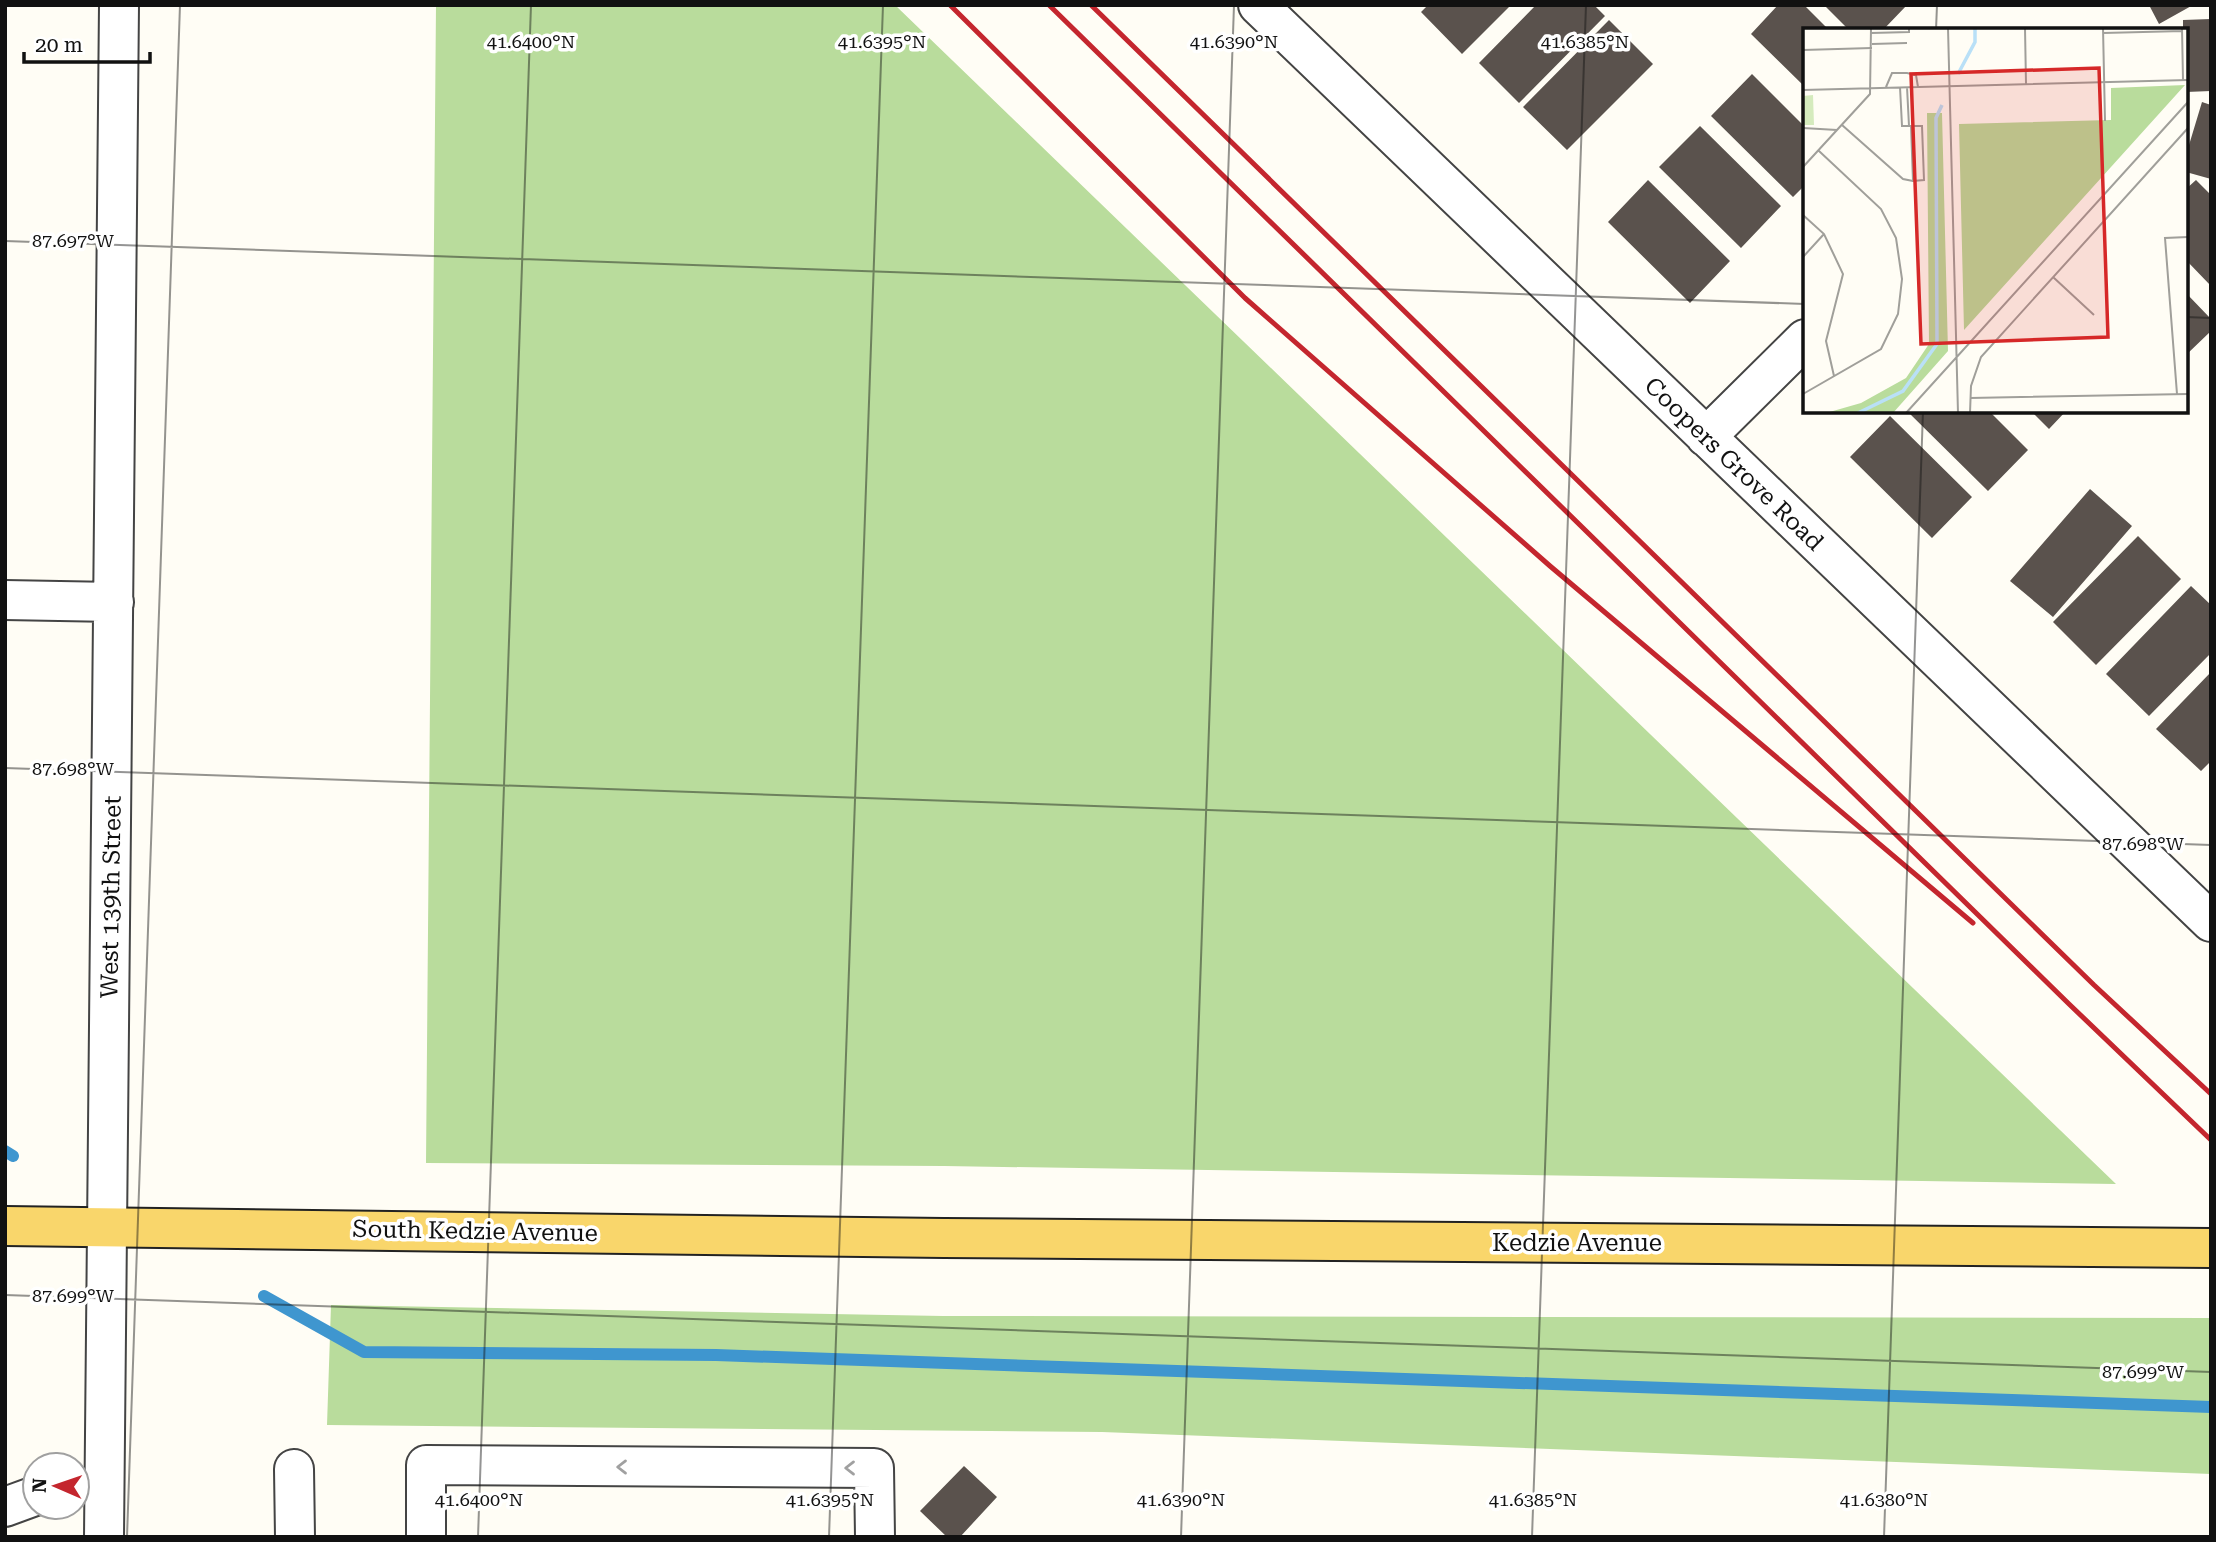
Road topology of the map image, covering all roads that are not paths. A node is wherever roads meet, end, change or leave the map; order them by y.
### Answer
1 (119, 5) edge
2 (1258, 5) edge
3 (1803, 341) edge
4 (1706, 437) junction
5 (5, 600) edge
6 (114, 603) junction
7 (2211, 922) edge
8 (5, 1226) edge
9 (107, 1226) junction
10 (944, 1238) joint
11 (2211, 1248) edge
12 (294, 1469) dead end
13 (91, 1491) edge
14 (104, 1537) edge
15 (295, 1537) edge
16 (426, 1537) edge
17 (875, 1537) edge

1 - 6 street, West 139th Street
2 - 4 street, Coopers Grove Road
3 - 4 street
4 - 7 street, Coopers Grove Road
5 - 6 street
6 - 9 street, West 139th Street
8 - 9 main road, South Kedzie Avenue
9 - 10 main road, South Kedzie Avenue
9 - 13 street, West 139th Street
10 - 11 main road, Kedzie Avenue
12 - 15 street
13 - 14 street, West 139th Street
17 -> 16 street

